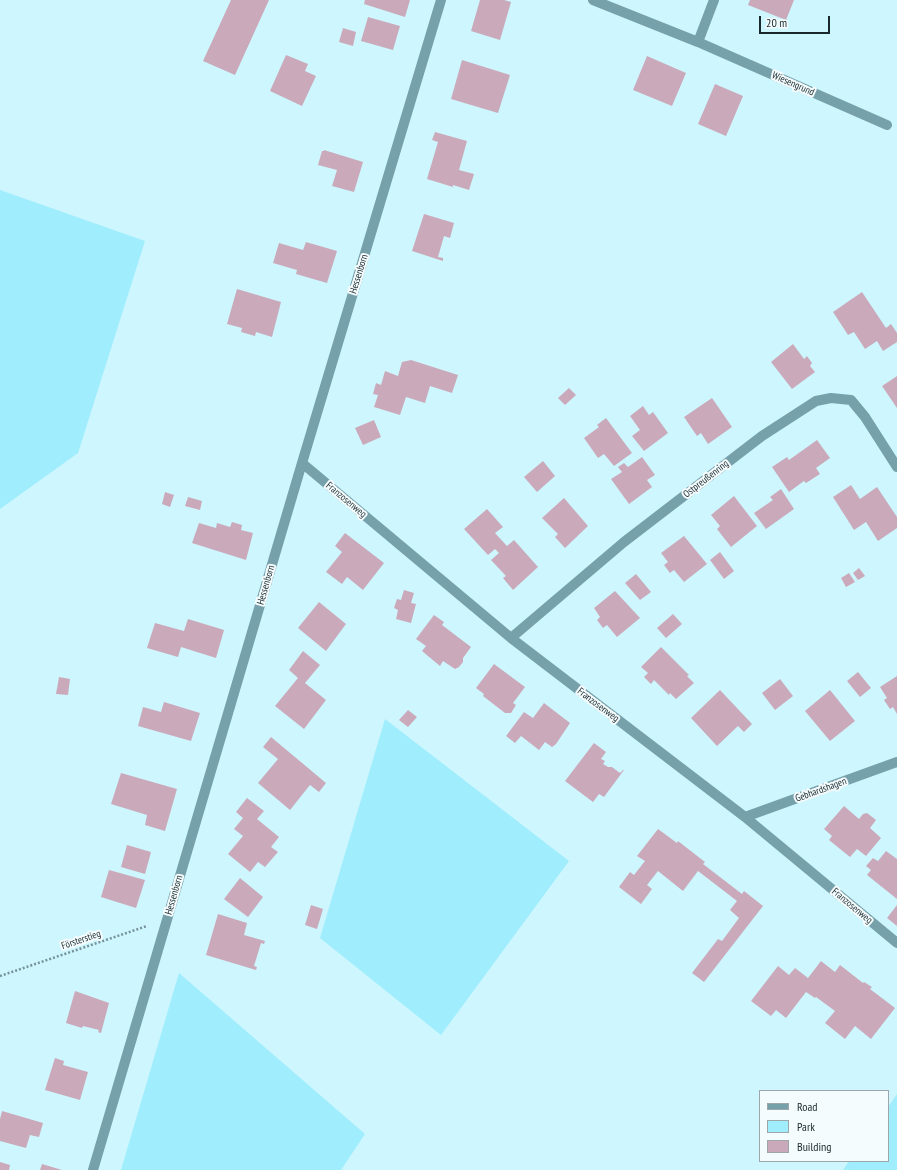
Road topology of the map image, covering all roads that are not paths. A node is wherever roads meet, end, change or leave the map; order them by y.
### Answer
1 (441, 0) edge
2 (593, 0) edge
3 (714, 0) edge
4 (698, 42) junction
5 (888, 125) dead end
6 (302, 463) junction
7 (897, 467) edge
8 (511, 638) junction
9 (897, 762) edge
10 (745, 817) junction
11 (897, 943) edge
12 (93, 1170) edge

1 - 6 street, Hessenborn
2 - 4 street, Wiesengrund
3 - 4 street
4 - 5 street, Wiesengrund
6 - 8 street, Franzosenweg
6 - 12 street, Hessenborn
7 - 8 street, Ostpreußenring
8 - 10 street, Franzosenweg
9 - 10 street, Gebhardshagen
10 - 11 street, Franzosenweg

